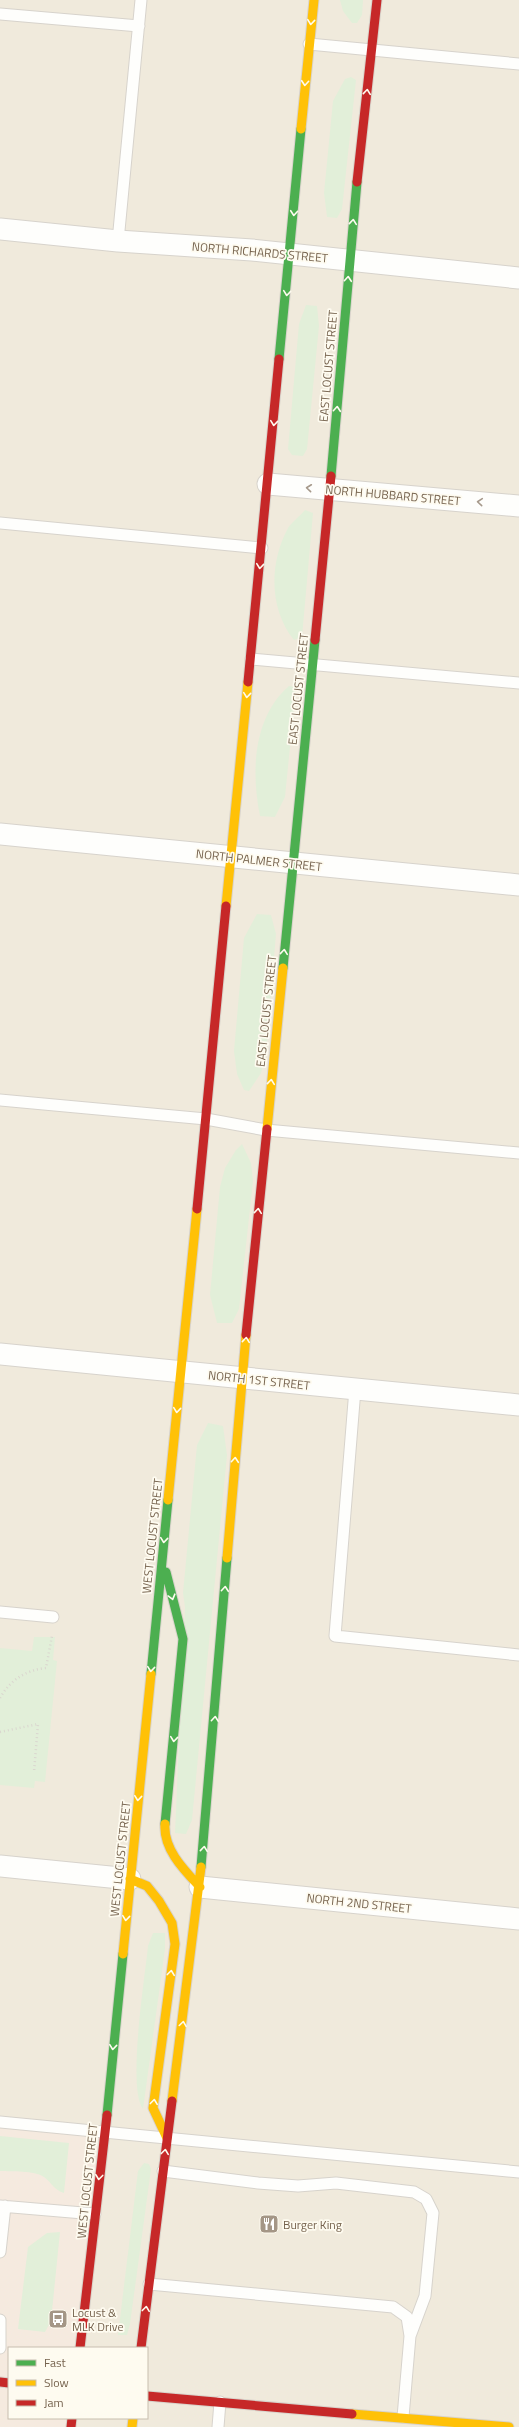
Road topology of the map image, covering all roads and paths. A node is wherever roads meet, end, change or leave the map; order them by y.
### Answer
1 (141, 0) edge
2 (314, 0) edge
3 (376, 0) edge
4 (0, 14) edge
5 (139, 26) junction
6 (309, 44) junction
7 (371, 50) junction
8 (519, 64) edge
9 (0, 229) edge
10 (118, 241) junction
11 (290, 254) junction
12 (349, 260) junction
13 (519, 278) edge
14 (268, 484) junction
15 (330, 490) junction
16 (519, 506) edge
17 (0, 523) edge
18 (262, 548) junction
19 (251, 659) junction
20 (312, 665) junction
21 (519, 683) edge
22 (0, 834) edge
23 (232, 857) junction
24 (293, 863) junction
25 (519, 885) edge
26 (0, 1100) edge
27 (206, 1119) junction
28 (266, 1130) junction
29 (519, 1153) edge
30 (0, 1354) edge
31 (181, 1372) junction
32 (242, 1379) junction
33 (355, 1389) junction
34 (519, 1405) edge
35 (162, 1559) junction
36 (0, 1612) edge
37 (53, 1617) dead end
38 (51, 1642) dead end
39 (519, 1655) edge
40 (0, 1698) edge
41 (0, 1732) edge
42 (34, 1772) dead end
43 (0, 1866) edge
44 (130, 1879) junction
45 (200, 1887) junction
46 (519, 1918) edge
47 (0, 2122) edge
48 (105, 2131) junction
49 (167, 2138) junction
50 (163, 2171) junction
51 (519, 2172) edge
52 (2, 2206) edge
53 (95, 2214) junction
54 (0, 2252) edge
55 (149, 2284) junction
56 (0, 2320) edge
57 (410, 2336) junction
58 (80, 2347) edge
59 (141, 2347) edge
60 (0, 2348) edge
61 (148, 2396) edge
62 (220, 2402) junction
63 (403, 2417) junction
64 (218, 2427) edge
65 (509, 2427) edge

1 - 5 lane
2 -> 6 main road
3 - 7 main road, EAST LOCUST STREET
4 - 5 lane
5 - 10 lane
6 - 7 lane
6 -> 11 main road
7 - 8 lane
12 -> 7 main road, EAST LOCUST STREET
9 - 10 street, NORTH RICHARDS STREET
10 - 11 street, NORTH RICHARDS STREET
11 - 12 street, NORTH RICHARDS STREET
11 -> 14 main road
12 - 13 street, NORTH RICHARDS STREET
15 -> 12 main road, EAST LOCUST STREET
15 -> 14 street, NORTH HUBBARD STREET
14 - 18 main road
16 -> 15 street, NORTH HUBBARD STREET
15 - 20 main road, EAST LOCUST STREET
17 - 18 lane
18 -> 19 main road
19 - 20 lane
19 -> 23 main road
20 - 21 lane
20 - 24 main road, EAST LOCUST STREET
22 - 23 street, NORTH PALMER STREET
23 - 24 street, NORTH PALMER STREET
23 - 27 main road
24 - 25 street, NORTH PALMER STREET
28 -> 24 main road, EAST LOCUST STREET
26 - 27 lane
27 - 28 lane
27 - 31 main road
28 - 29 lane
32 -> 28 main road, EAST LOCUST STREET
30 - 31 street, NORTH 1ST STREET
31 - 32 street, NORTH 1ST STREET
31 -> 35 main road, WEST LOCUST STREET
32 - 33 street, NORTH 1ST STREET
45 -> 32 main road
33 - 34 street, NORTH 1ST STREET
33 - 39 lane
35 -> 44 main road, WEST LOCUST STREET
35 -> 45 main road
36 - 37 lane
38 - 40 path
41 - 42 path
43 - 44 street
44 -> 48 main road, WEST LOCUST STREET
49 -> 44 main road
45 - 46 street, NORTH 2ND STREET
49 -> 45 main road
47 - 48 lane
48 - 49 lane
48 -> 53 main road, WEST LOCUST STREET
50 -> 49 main road
49 - 51 lane
50 - 55 main road
50 - 57 lane
52 - 53 lane
52 - 54 lane
53 - 58 main road, WEST LOCUST STREET
55 - 57 lane
59 -> 55 main road
56 - 60 lane
57 - 63 lane
61 - 62 main road
62 - 63 main road
62 - 64 lane
63 - 65 main road

